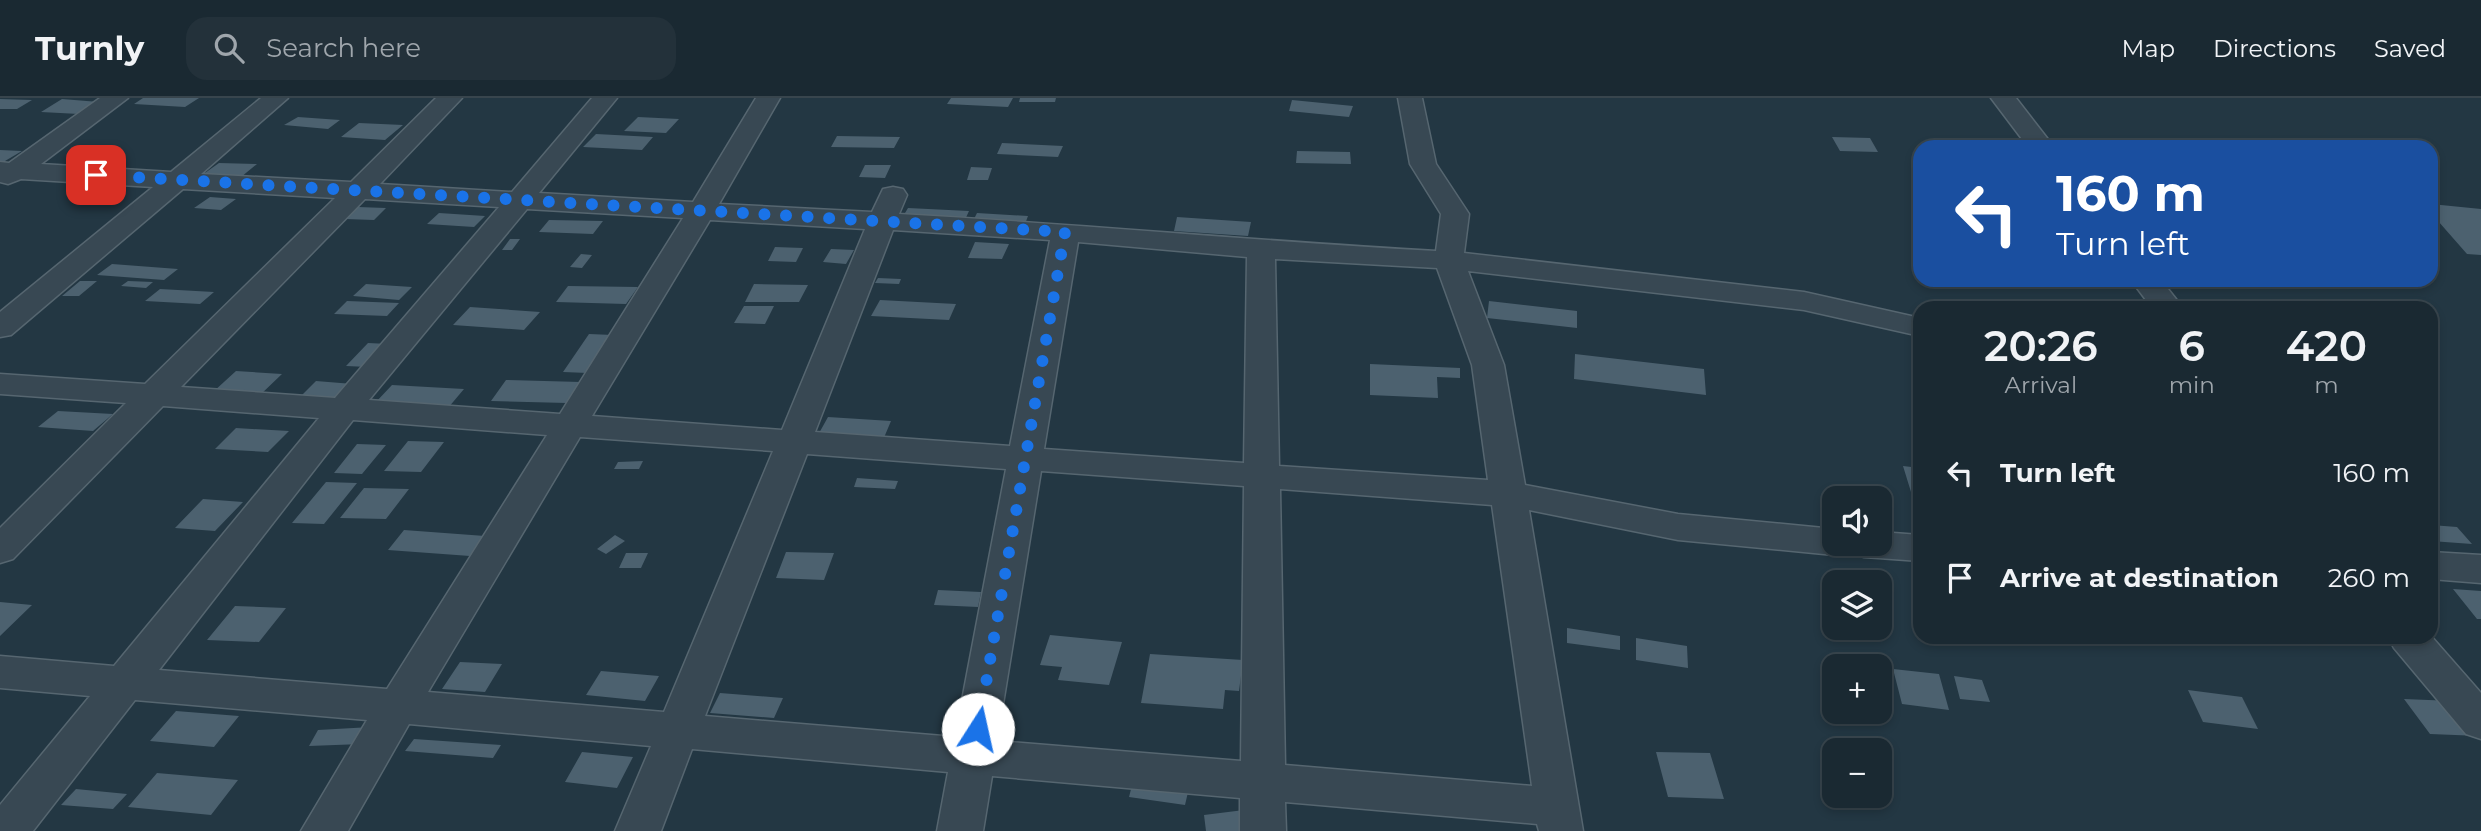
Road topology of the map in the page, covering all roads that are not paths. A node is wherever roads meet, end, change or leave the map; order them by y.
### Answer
1 (116, 98) edge
2 (276, 98) edge
3 (450, 98) edge
4 (605, 98) edge
5 (768, 98) edge
6 (1410, 98) edge
7 (2003, 98) edge
8 (2036, 140) edge
9 (5, 174) edge
10 (178, 180) junction
11 (358, 190) junction
12 (521, 199) junction
13 (888, 208) junction
14 (702, 211) junction
15 (1065, 232) junction
16 (1261, 250) junction
17 (1448, 260) junction
18 (2152, 287) edge
19 (2162, 301) edge
20 (1913, 325) edge
21 (0, 328) edge
22 (0, 384) edge
23 (154, 395) junction
24 (344, 409) junction
25 (568, 425) junction
26 (794, 442) junction
27 (1025, 459) junction
28 (1262, 476) junction
29 (1509, 494) junction
30 (1822, 541) edge
31 (1892, 546) edge
32 (1913, 548) edge
33 (0, 550) edge
34 (2438, 566) edge
35 (2481, 569) edge
36 (2414, 644) edge
37 (0, 672) edge
38 (125, 683) junction
39 (396, 706) junction
40 (2481, 722) edge
41 (678, 731) junction
42 (973, 757) junction
43 (1263, 782) junction
44 (1558, 819) edge
45 (6, 831) edge
46 (324, 831) edge
47 (638, 831) edge
48 (960, 831) edge
49 (1264, 831) edge

1 - 9 street
2 - 10 street
3 - 11 street
4 - 12 street
5 - 14 street
6 - 17 street
7 - 8 street
9 - 10 street
10 - 11 street
10 - 21 street
11 - 12 street
11 - 23 street
12 - 14 street
12 - 24 street
13 - 14 street
13 - 15 street
13 - 26 street
14 - 25 street
15 - 16 street
15 - 27 street
16 - 17 street
16 - 28 street
17 - 20 street
17 - 29 street
18 - 19 street
22 - 23 street
23 - 24 street
23 - 33 street
24 - 25 street
24 - 38 street
25 - 26 street
25 - 39 street
26 - 27 street
26 - 41 street
27 - 28 street
27 - 42 street
28 - 29 street
28 - 43 street
29 - 30 street
29 - 44 street
31 - 32 street
34 - 35 street
36 - 40 street
37 - 38 street
38 - 39 street
38 - 45 street
39 - 41 street
39 - 46 street
41 - 42 street
41 - 47 street
42 - 43 street
42 - 48 street
43 - 44 street
43 - 49 street

